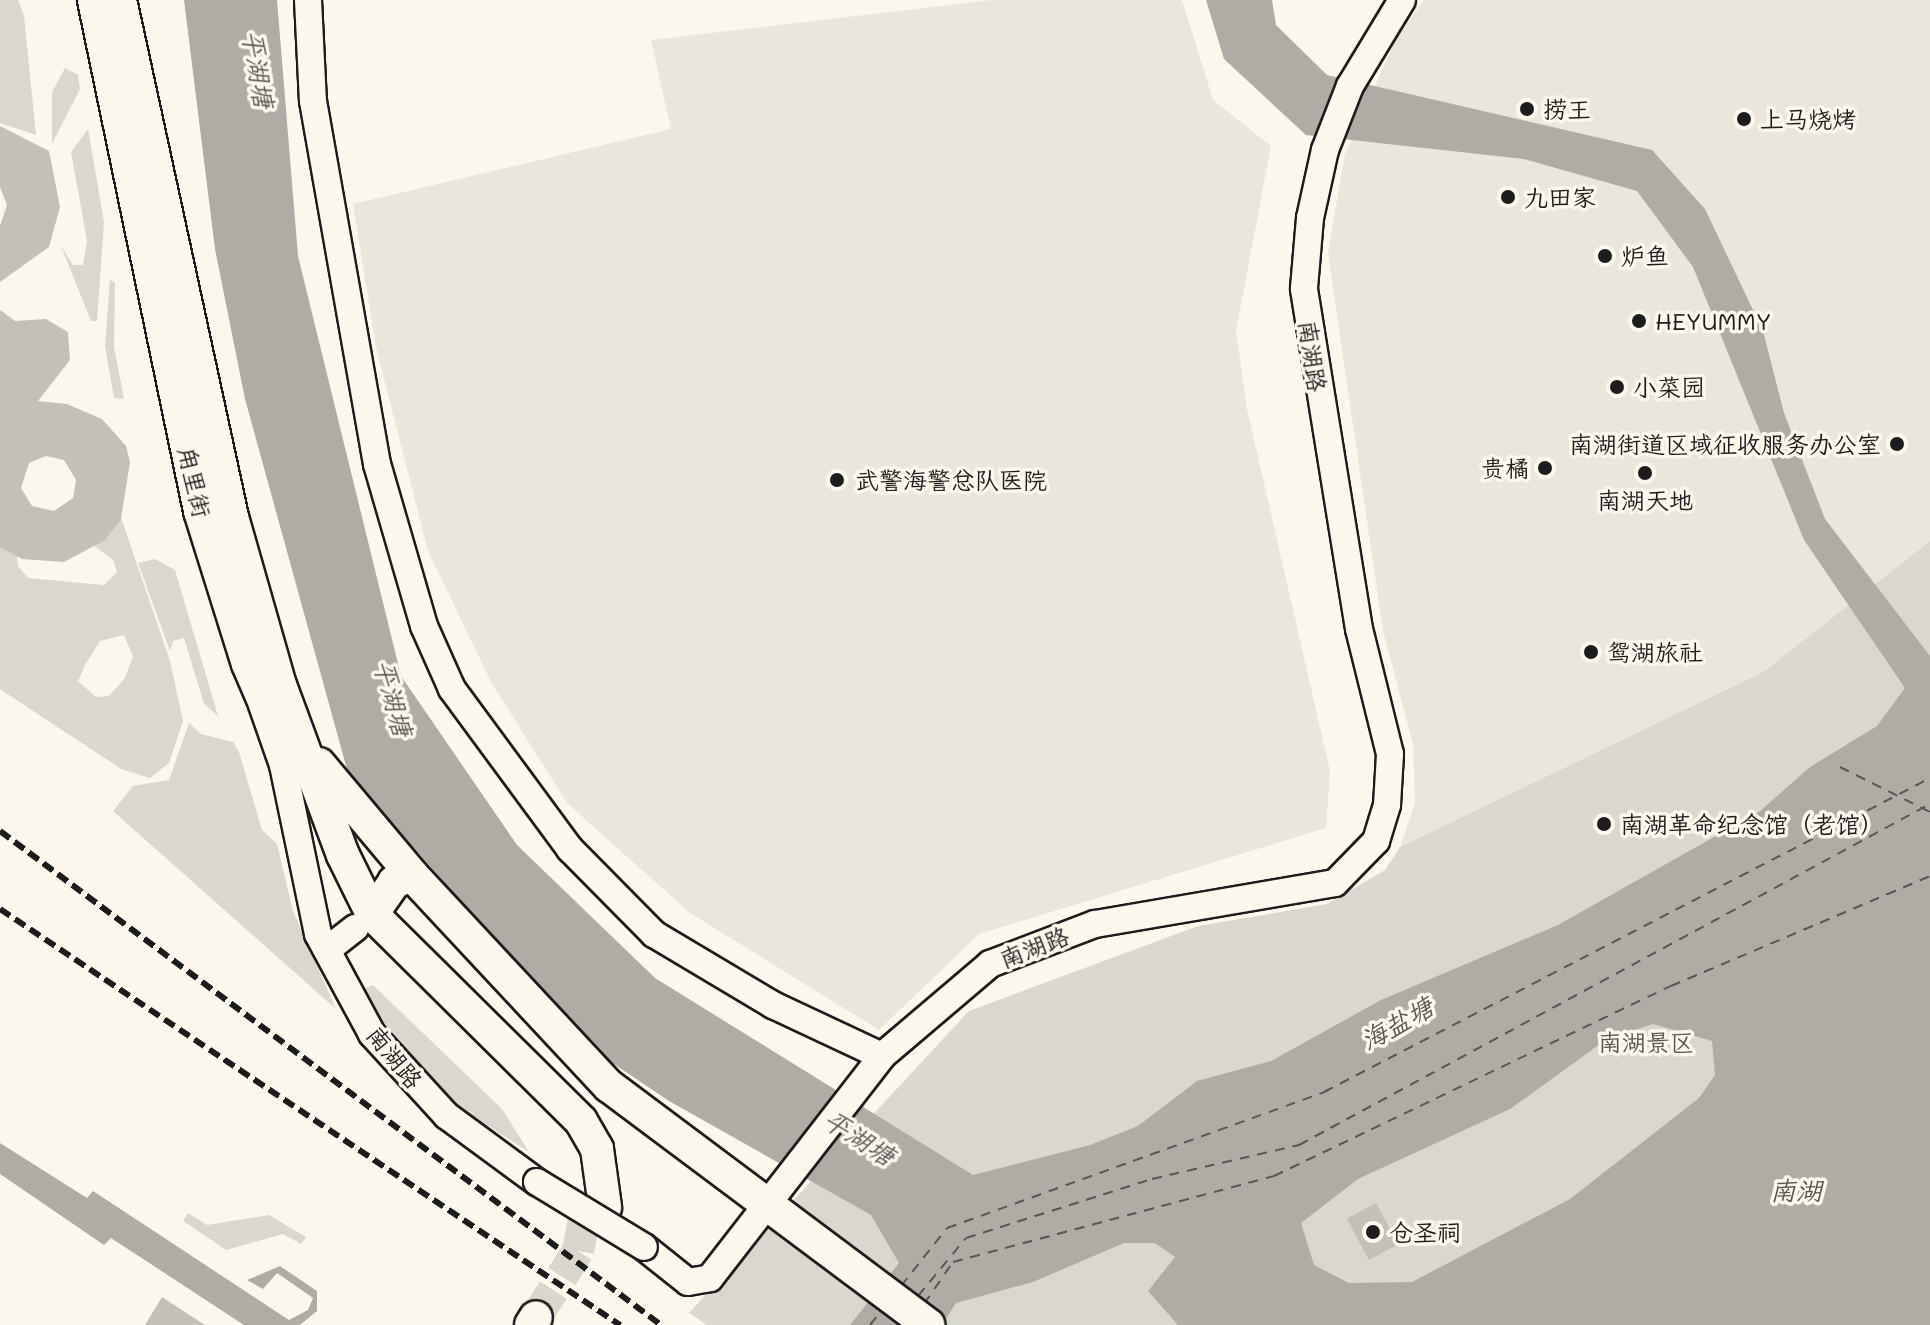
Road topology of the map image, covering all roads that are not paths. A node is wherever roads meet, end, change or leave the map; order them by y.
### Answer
1 (94, 0) edge
2 (120, 0) edge
3 (308, 0) edge
4 (1402, 0) edge
5 (248, 664) junction
6 (297, 731) junction
7 (412, 875) junction
8 (365, 927) junction
9 (327, 950) junction
10 (882, 1056) junction
11 (597, 1201) tunnel mouth
12 (769, 1207) junction
13 (929, 1325) edge

1 - 5 main road, 甪里街
2 - 6 main road, 甪里街
3 - 10 street
4 - 10 street, 南湖路
5 - 8 main road, 甪里街
5 - 9 street, 南湖路
6 - 7 main road
6 - 8 main road
7 - 8 main road
7 - 12 main road
8 - 9 street
8 - 11 main road
9 - 12 street, 南湖路, bridge
10 - 12 street, 南湖路
12 - 13 main road

